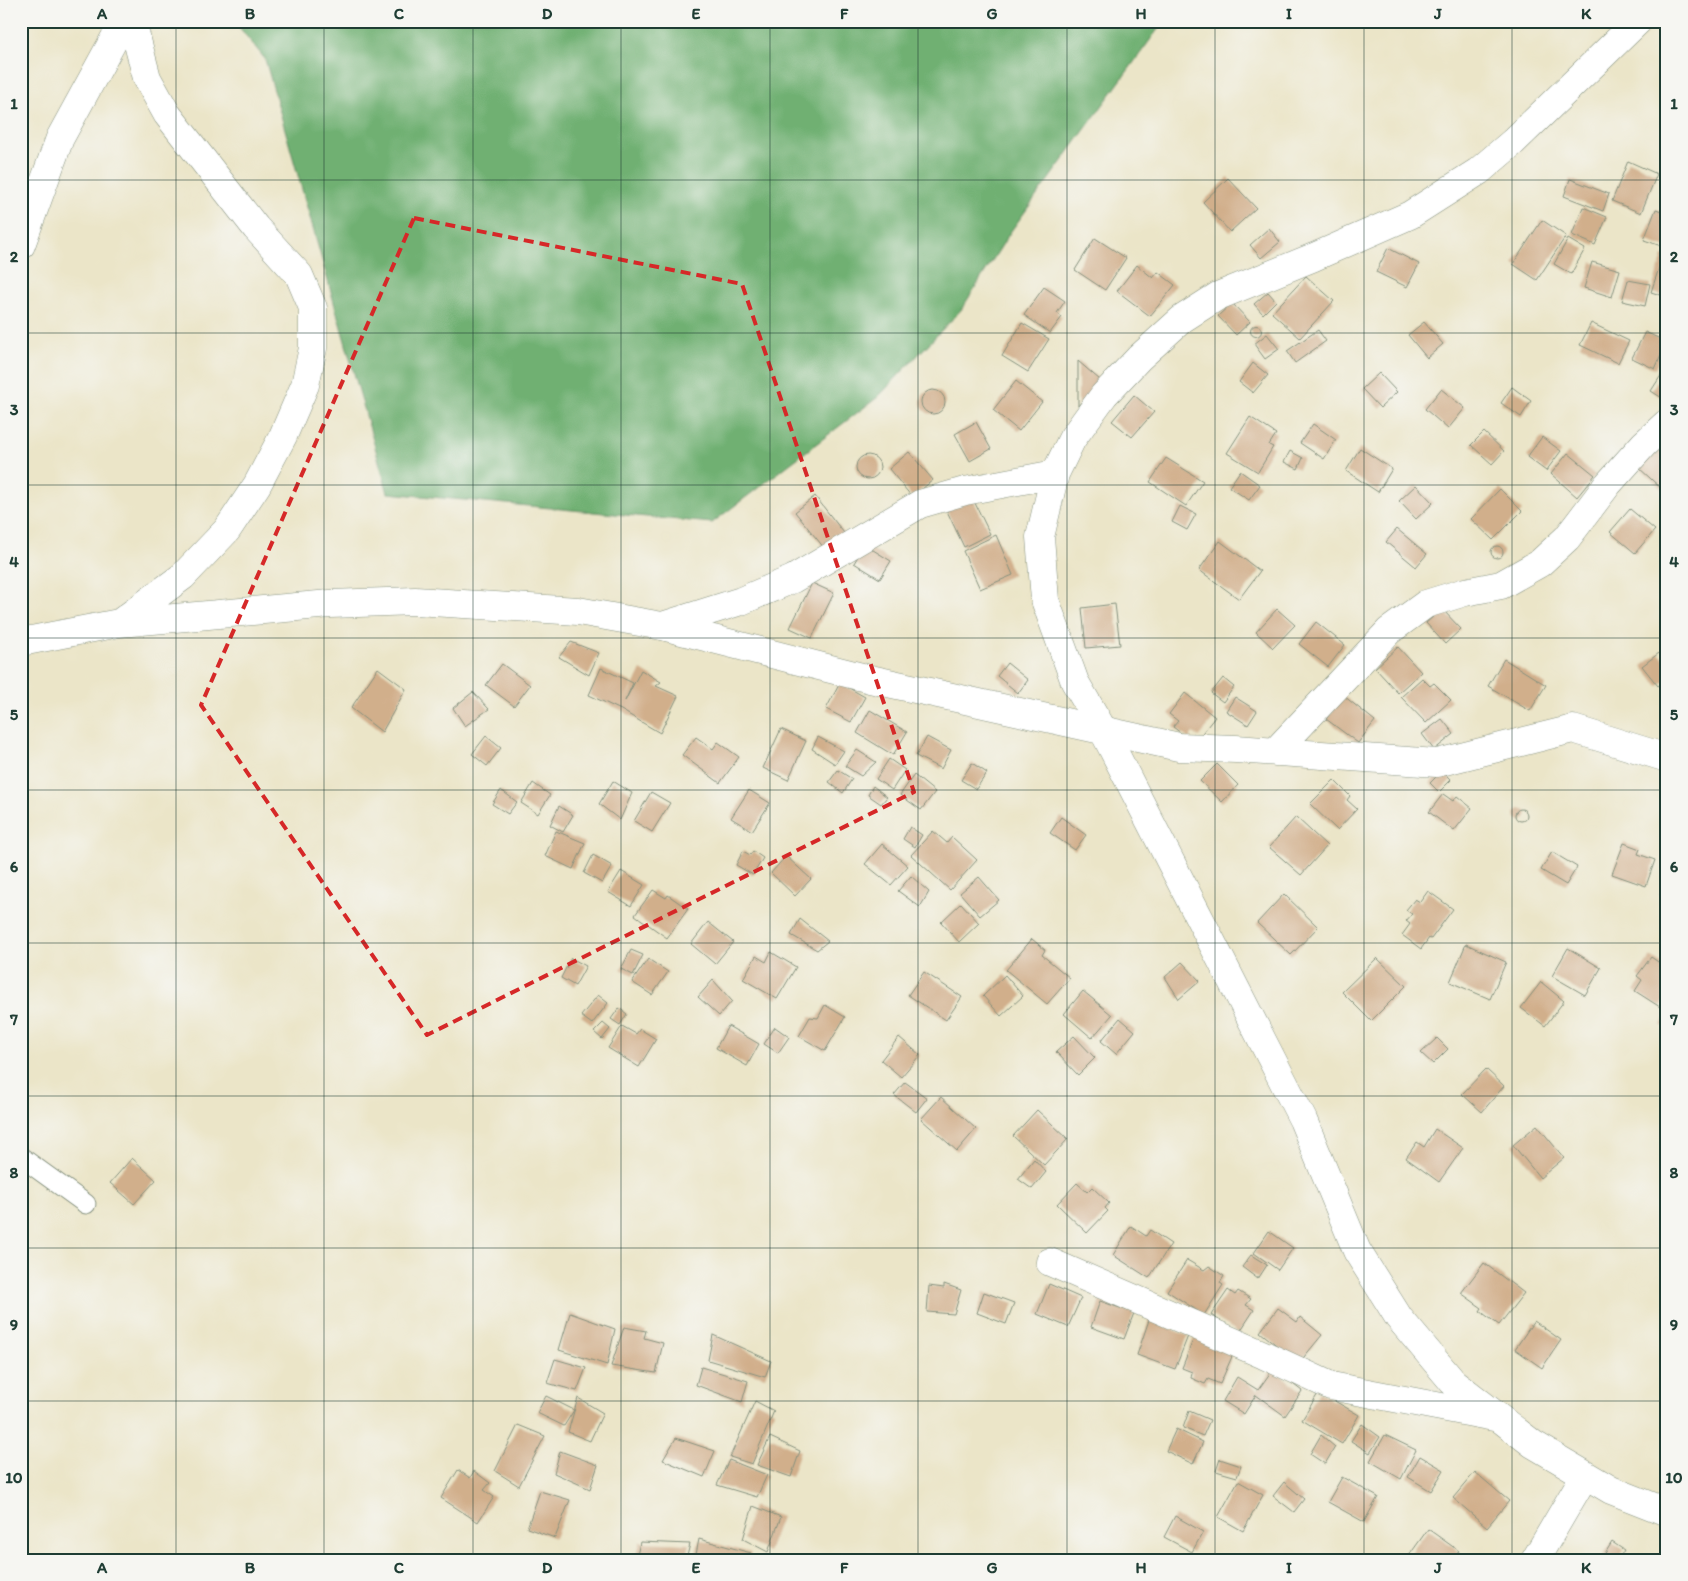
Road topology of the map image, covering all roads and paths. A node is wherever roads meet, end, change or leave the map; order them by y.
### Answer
1 (124, 21) edge
2 (132, 21) edge
3 (1638, 21) edge
4 (21, 245) edge
5 (1667, 423) edge
6 (1056, 474) junction
7 (119, 623) junction
8 (662, 626) junction
9 (21, 642) edge
10 (1103, 730) junction
11 (1275, 752) junction
12 (1667, 758) edge
13 (21, 1157) edge
14 (86, 1204) dead end
15 (1050, 1262) dead end
16 (1500, 1418) junction
17 (1585, 1475) junction
18 (1667, 1512) edge
19 (1535, 1560) edge

1 - 4 street
2 - 7 street
3 - 6 street
5 - 11 street
6 - 8 street
6 - 10 street
7 - 8 street
7 - 9 street
8 - 10 street
10 - 11 street
10 - 16 street
11 - 12 street
13 - 14 lane
15 - 16 street
16 - 17 street
17 - 18 street
17 - 19 street

